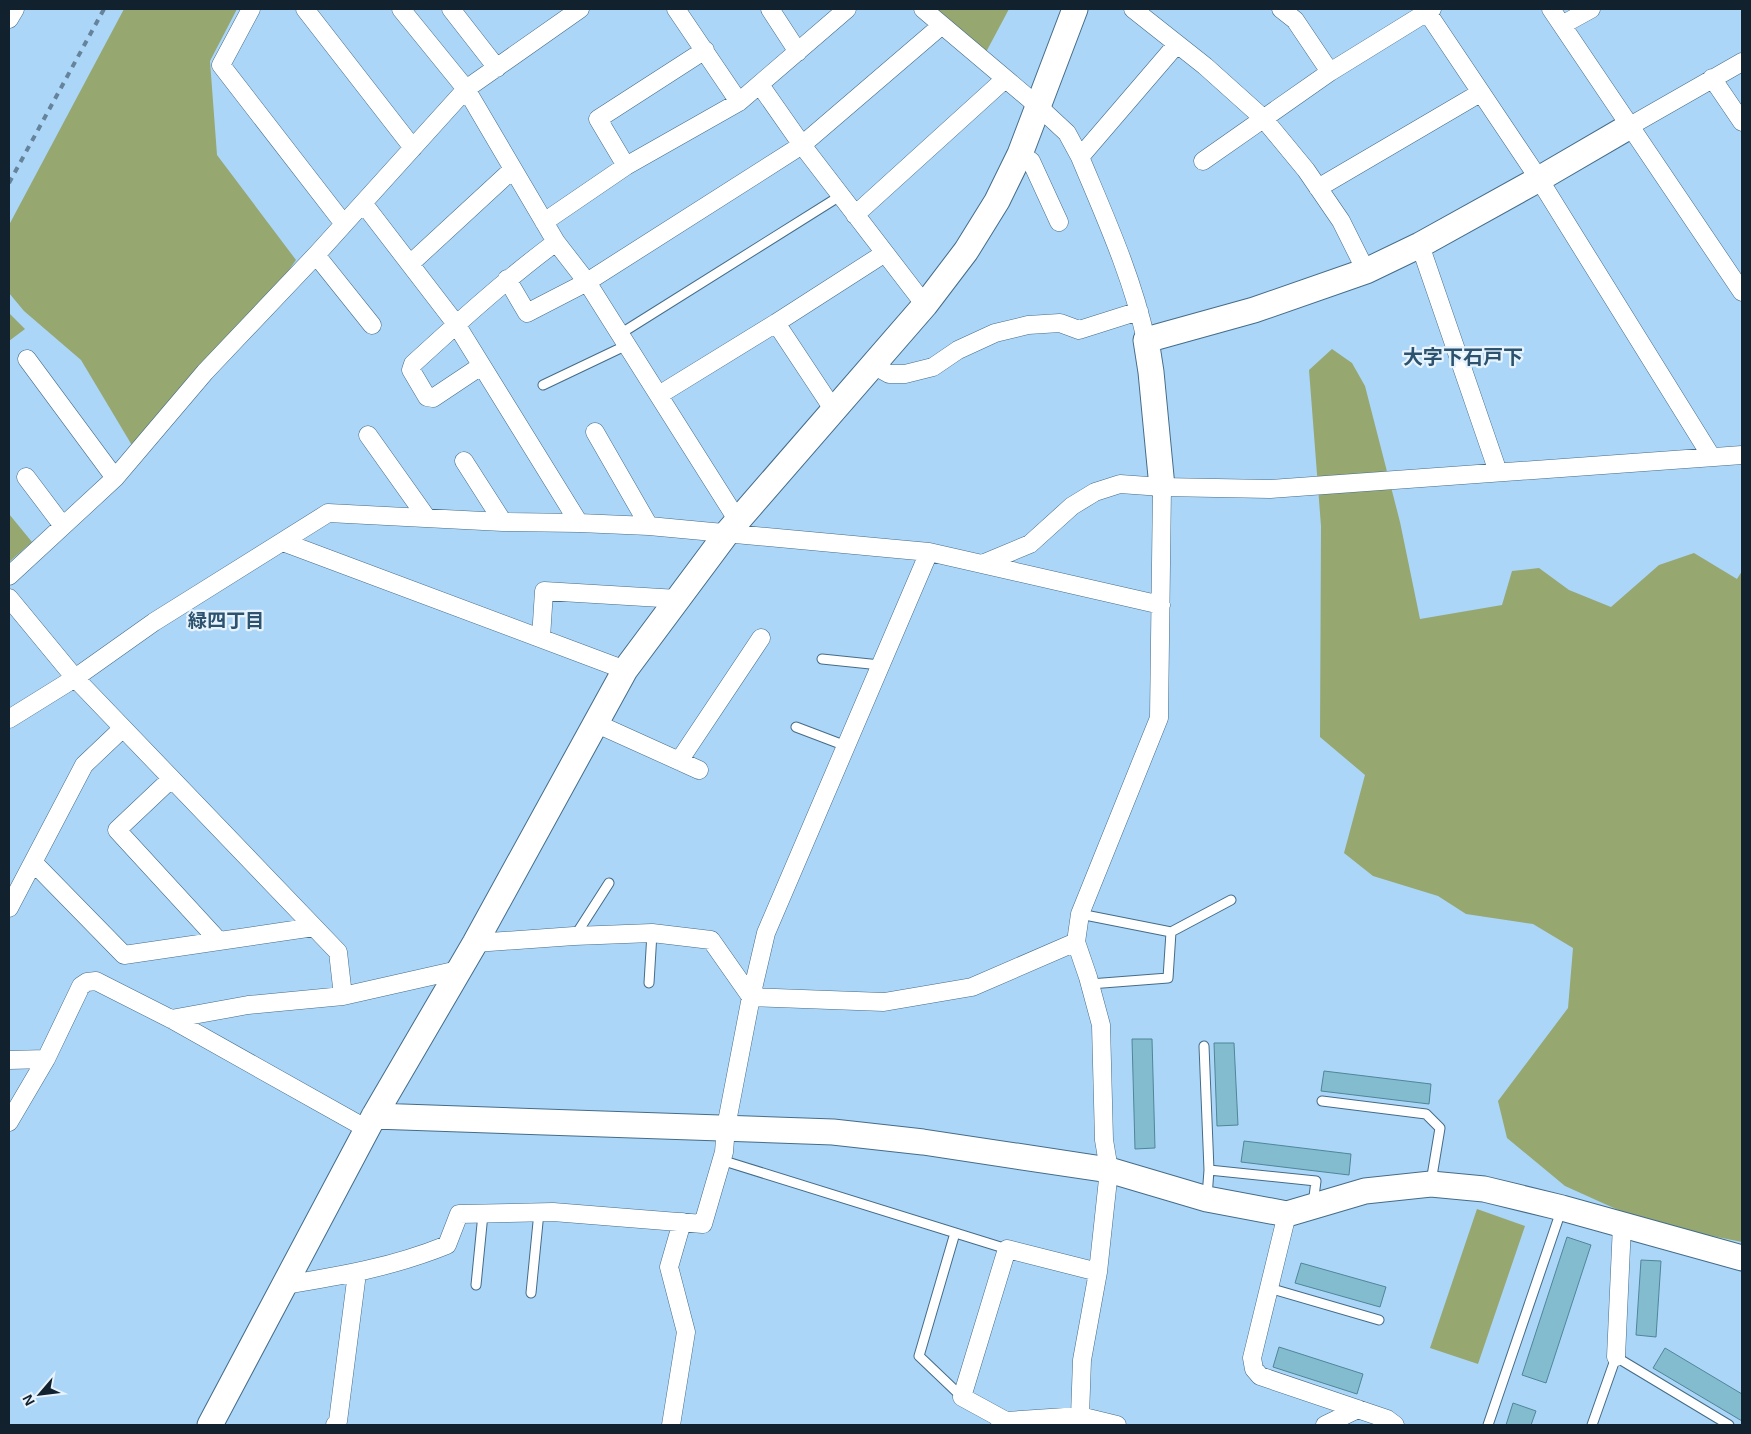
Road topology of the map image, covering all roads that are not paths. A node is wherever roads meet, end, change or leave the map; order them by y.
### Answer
1 (15, 9) edge
2 (251, 9) edge
3 (305, 9) edge
4 (401, 9) edge
5 (451, 9) edge
6 (580, 9) edge
7 (676, 9) edge
8 (770, 9) edge
9 (847, 9) edge
10 (923, 9) edge
11 (1075, 9) edge
12 (1133, 9) edge
13 (1551, 9) edge
14 (1591, 9) edge
15 (1430, 10) edge
16 (1293, 12) edge
17 (9, 19) edge
18 (942, 25) junction
19 (1562, 25) junction
20 (1177, 44) junction
21 (705, 50) junction
22 (798, 52) junction
23 (1742, 62) edge
24 (497, 68) junction
25 (1330, 72) junction
26 (1712, 78) junction
27 (1005, 79) junction
28 (760, 85) junction
29 (466, 90) junction
30 (1480, 93) junction
31 (739, 102) junction
32 (1039, 107) junction
33 (1263, 118) junction
34 (1742, 122) edge
35 (1630, 126) junction
36 (802, 144) junction
37 (413, 148) junction
38 (1020, 154) junction
39 (1080, 157) junction
40 (1203, 162) dead end
41 (626, 166) junction
42 (513, 169) junction
43 (1539, 179) junction
44 (1318, 188) junction
45 (840, 196) junction
46 (363, 203) junction
47 (856, 215) junction
48 (544, 222) junction
49 (1059, 222) dead end
50 (344, 224) junction
51 (556, 242) junction
52 (1420, 245) junction
53 (885, 254) junction
54 (316, 255) junction
55 (410, 264) junction
56 (1366, 271) junction
57 (507, 279) junction
58 (587, 282) junction
59 (1742, 292) edge
60 (925, 305) junction
61 (1139, 311) junction
62 (776, 323) junction
63 (456, 324) junction
64 (372, 325) dead end
65 (624, 340) junction
66 (1146, 340) junction
67 (27, 359) dead end
68 (873, 364) junction
69 (481, 366) junction
70 (544, 385) dead end
71 (659, 395) junction
72 (834, 410) junction
73 (595, 432) dead end
74 (368, 435) dead end
75 (1742, 455) edge
76 (1711, 456) junction
77 (464, 461) dead end
78 (1498, 472) junction
79 (26, 477) dead end
80 (115, 478) junction
81 (1162, 488) junction
82 (427, 518) junction
83 (503, 522) junction
84 (579, 522) junction
85 (63, 526) junction
86 (649, 526) junction
87 (733, 527) junction
88 (283, 542) junction
89 (929, 552) junction
90 (982, 564) junction
91 (9, 576) edge
92 (9, 598) edge
93 (678, 599) junction
94 (1161, 605) junction
95 (541, 638) junction
96 (761, 638) dead end
97 (822, 659) dead end
98 (880, 665) junction
99 (624, 670) junction
100 (75, 678) junction
101 (9, 719) edge
102 (595, 723) junction
103 (796, 727) dead end
104 (123, 728) junction
105 (846, 746) junction
106 (679, 761) junction
107 (699, 770) dead end
108 (171, 779) junction
109 (33, 862) junction
110 (609, 883) dead end
111 (1231, 900) dead end
112 (9, 908) edge
113 (1080, 914) junction
114 (314, 927) junction
115 (1171, 932) junction
116 (652, 933) junction
117 (574, 936) junction
118 (218, 940) junction
119 (1076, 942) junction
120 (475, 943) junction
121 (458, 970) junction
122 (649, 983) dead end
123 (1090, 984) junction
124 (343, 996) junction
125 (751, 998) junction
126 (171, 1019) junction
127 (1204, 1046) dead end
128 (46, 1059) junction
129 (9, 1060) edge
130 (1322, 1101) dead end
131 (9, 1122) edge
132 (371, 1123) junction
133 (726, 1127) junction
134 (721, 1160) junction
135 (1109, 1170) junction
136 (1209, 1170) junction
137 (1431, 1184) junction
138 (1207, 1200) junction
139 (1313, 1207) junction
140 (1562, 1208) junction
141 (540, 1212) junction
142 (482, 1214) junction
143 (1287, 1214) junction
144 (682, 1222) junction
145 (1622, 1226) junction
146 (955, 1233) junction
147 (1007, 1249) junction
148 (1742, 1258) edge
149 (1098, 1272) junction
150 (357, 1273) junction
151 (284, 1284) junction
152 (476, 1285) dead end
153 (1269, 1288) junction
154 (531, 1293) dead end
155 (1378, 1320) dead end
156 (1616, 1357) junction
157 (962, 1397) junction
158 (1358, 1409) junction
159 (1080, 1416) junction
160 (1003, 1423) edge
161 (210, 1425) edge
162 (335, 1425) edge
163 (671, 1425) edge
164 (1117, 1425) edge
165 (1324, 1425) edge
166 (1395, 1425) edge
167 (1488, 1425) edge
168 (1592, 1425) edge
169 (1729, 1425) edge

1 - 17 street
2 - 50 street
3 - 37 street
4 - 29 street
5 - 24 street
6 - 24 street
7 - 21 street
8 - 22 street
9 - 22 street
10 - 18 street
11 - 32 street
12 - 20 street
13 - 19 street
14 - 19 street
15 - 25 street
15 - 30 street
16 - 25 street
18 - 27 street
18 - 36 street
19 - 35 street
20 - 33 street
20 - 39 street
21 - 31 street
21 - 41 street
22 - 28 street
23 - 26 street
24 - 29 street
25 - 33 street
26 - 34 street
26 - 35 street
27 - 32 street
27 - 47 street
28 - 31 street
28 - 36 street
29 - 37 street
29 - 42 street
30 - 43 street
30 - 44 street
31 - 41 street
32 - 38 street
32 - 39 street
33 - 40 street
33 - 44 street
35 - 43 street
35 - 59 street
36 - 45 street
36 - 58 street
37 - 46 street
38 - 49 street
38 - 60 street
39 - 61 street
41 - 48 street
42 - 48 street
42 - 55 street
43 - 52 street
43 - 76 street
44 - 56 street
45 - 47 street
45 - 65 lane
46 - 50 street
46 - 55 street
47 - 53 street
48 - 51 street
50 - 54 street
51 - 57 street
51 - 58 street
52 - 56 street
52 - 78 street
53 - 60 street
53 - 62 street
54 - 64 street
54 - 80 street
55 - 63 street
56 - 66 street
57 - 58 street
57 - 63 street
58 - 65 street
60 - 68 street
61 - 66 street
61 - 68 street
62 - 71 street
62 - 72 street
63 - 69 street
63 - 69 street
65 - 70 lane
65 - 71 street
66 - 81 street
67 - 80 street
68 - 72 street
69 - 84 street
71 - 87 street
72 - 87 street
73 - 86 street
74 - 82 street
75 - 76 street
76 - 78 street
77 - 83 street
78 - 81 street
79 - 85 street
80 - 85 street
81 - 90 street
81 - 94 street
82 - 83 street
82 - 88 street
83 - 84 street
84 - 86 street
85 - 91 street
86 - 87 street
87 - 89 street
87 - 93 street
88 - 95 street
88 - 100 street
89 - 90 street
89 - 98 street
90 - 94 street
92 - 100 street
93 - 95 street
93 - 99 street
94 - 113 street
95 - 99 street
96 - 106 street
97 - 98 lane
98 - 105 street
99 - 102 street
100 - 101 street
100 - 104 street
102 - 106 street
102 - 120 street
103 - 105 lane
104 - 108 street
104 - 109 street
105 - 125 street
106 - 107 street
108 - 114 street
108 - 118 street
109 - 112 street
109 - 118 street
110 - 117 lane
111 - 115 lane
113 - 115 lane
113 - 119 street
114 - 118 street
114 - 124 street
115 - 123 lane
116 - 117 street
116 - 122 lane
116 - 125 street
117 - 120 street
119 - 123 street
119 - 125 street
120 - 121 street
121 - 124 street
121 - 132 street
123 - 135 street
124 - 126 street
125 - 133 street
126 - 128 street
126 - 132 street
127 - 136 lane
128 - 129 street
128 - 131 street
130 - 137 lane
132 - 133 street
132 - 151 street
133 - 134 street
133 - 135 street
134 - 144 street
134 - 146 lane
135 - 138 street
135 - 149 street
136 - 138 lane
136 - 139 lane
137 - 139 street
137 - 140 street
138 - 143 street
139 - 143 street
140 - 145 street
140 - 167 lane
141 - 142 street
141 - 144 street
141 - 154 lane
142 - 150 street
142 - 152 lane
143 - 153 street
144 - 163 street
145 - 148 street
145 - 156 street
146 - 147 lane
146 - 157 lane
147 - 149 street
147 - 157 street
149 - 159 street
150 - 151 street
150 - 162 street
151 - 161 street
153 - 155 lane
153 - 158 street
156 - 168 lane
156 - 169 lane
157 - 160 street
158 - 165 street
158 - 166 street
159 - 160 street
159 - 164 street

